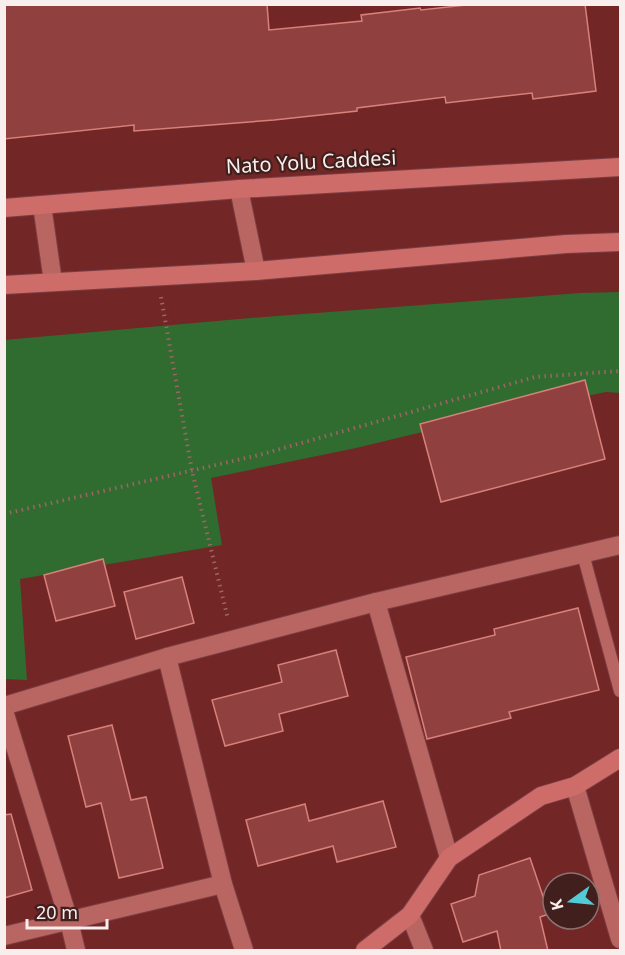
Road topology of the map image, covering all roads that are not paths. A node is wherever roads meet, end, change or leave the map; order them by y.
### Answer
1 (621, 167) edge
2 (239, 189) junction
3 (42, 205) junction
4 (4, 208) edge
5 (621, 242) edge
6 (256, 271) junction
7 (53, 282) junction
8 (4, 285) edge
9 (621, 545) edge
10 (582, 554) junction
11 (376, 602) junction
12 (167, 657) junction
13 (621, 691) edge
14 (4, 706) edge
15 (4, 711) edge
16 (621, 758) edge
17 (575, 786) junction
18 (449, 858) junction
19 (223, 884) junction
20 (410, 915) junction
21 (69, 921) junction
22 (4, 936) edge
23 (621, 939) edge
24 (76, 951) edge
25 (244, 951) edge
26 (365, 951) edge
27 (424, 951) edge

1 - 2 main road, Nato Yolu Caddesi
2 - 3 main road, Nato Yolu Caddesi
2 - 6 street
3 - 4 main road, Nato Yolu Caddesi
3 - 7 street
5 - 6 main road
6 - 7 main road
7 - 8 main road
9 - 10 street
10 - 11 street
10 - 13 lane
11 - 12 street
11 - 18 street
12 - 14 street
12 - 19 street
15 - 21 street
16 - 17 main road
17 - 18 main road
17 - 23 street
18 - 20 main road
19 - 21 street
19 - 25 street
20 - 26 main road
20 - 27 street
21 - 22 street
21 - 24 street

